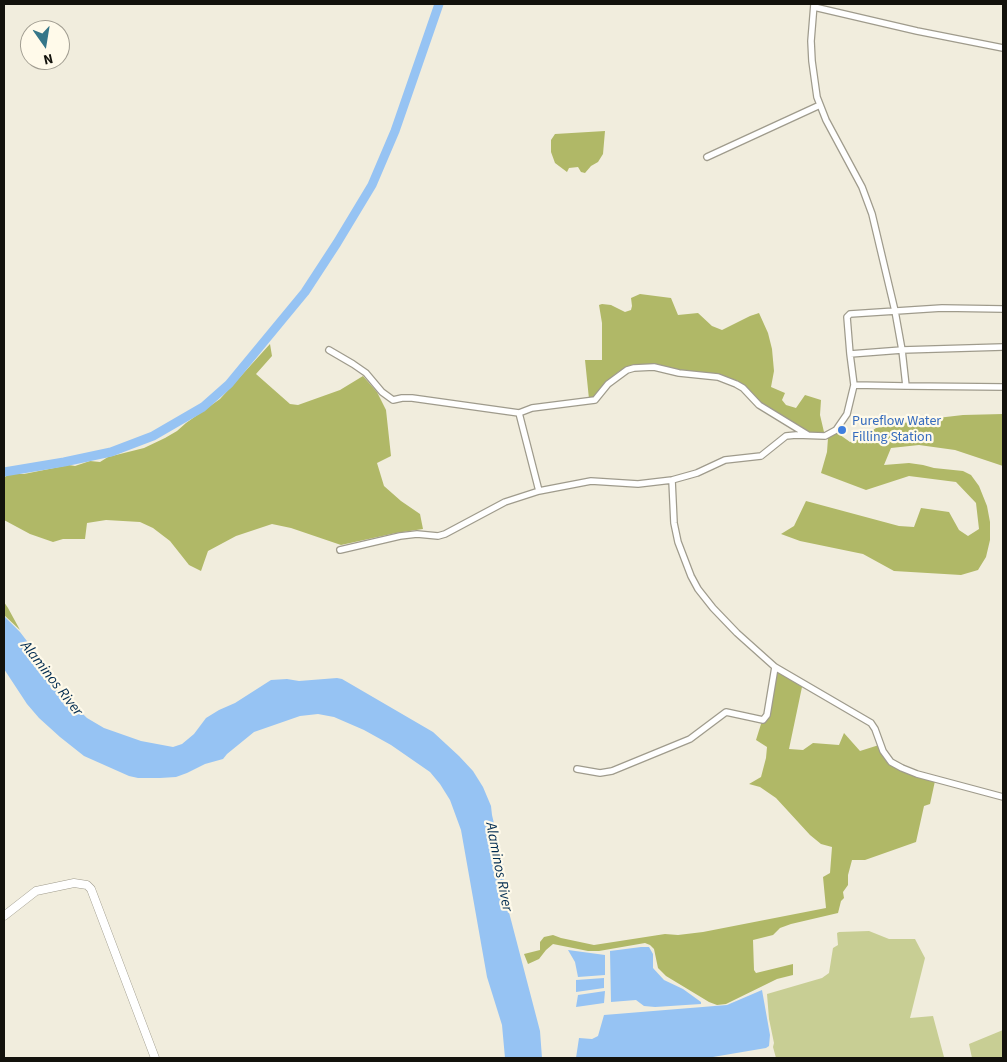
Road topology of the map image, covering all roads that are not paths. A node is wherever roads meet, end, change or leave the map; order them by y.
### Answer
1 (814, 6) edge
2 (1003, 48) edge
3 (820, 105) junction
4 (708, 157) dead end
5 (1003, 309) edge
6 (895, 310) junction
7 (1003, 347) edge
8 (329, 350) dead end
9 (902, 350) junction
10 (850, 354) junction
11 (854, 386) junction
12 (906, 386) junction
13 (1003, 387) edge
14 (519, 413) junction
15 (809, 436) junction
16 (672, 480) junction
17 (540, 491) junction
18 (340, 550) dead end
19 (774, 667) junction
20 (577, 769) dead end
21 (1003, 796) edge
22 (4, 916) edge
23 (154, 1058) edge

1 - 2 street
1 - 3 street
3 - 4 street
3 - 6 street
5 - 6 street
6 - 9 street
6 - 10 street
7 - 9 street
8 - 14 street
9 - 10 street
9 - 12 street
10 - 11 street
11 - 12 street
11 - 15 street
12 - 13 street
14 - 15 street
14 - 17 street
15 - 16 street
16 - 17 street
16 - 19 street
17 - 18 street
19 - 20 street
19 - 21 street
22 - 23 street

